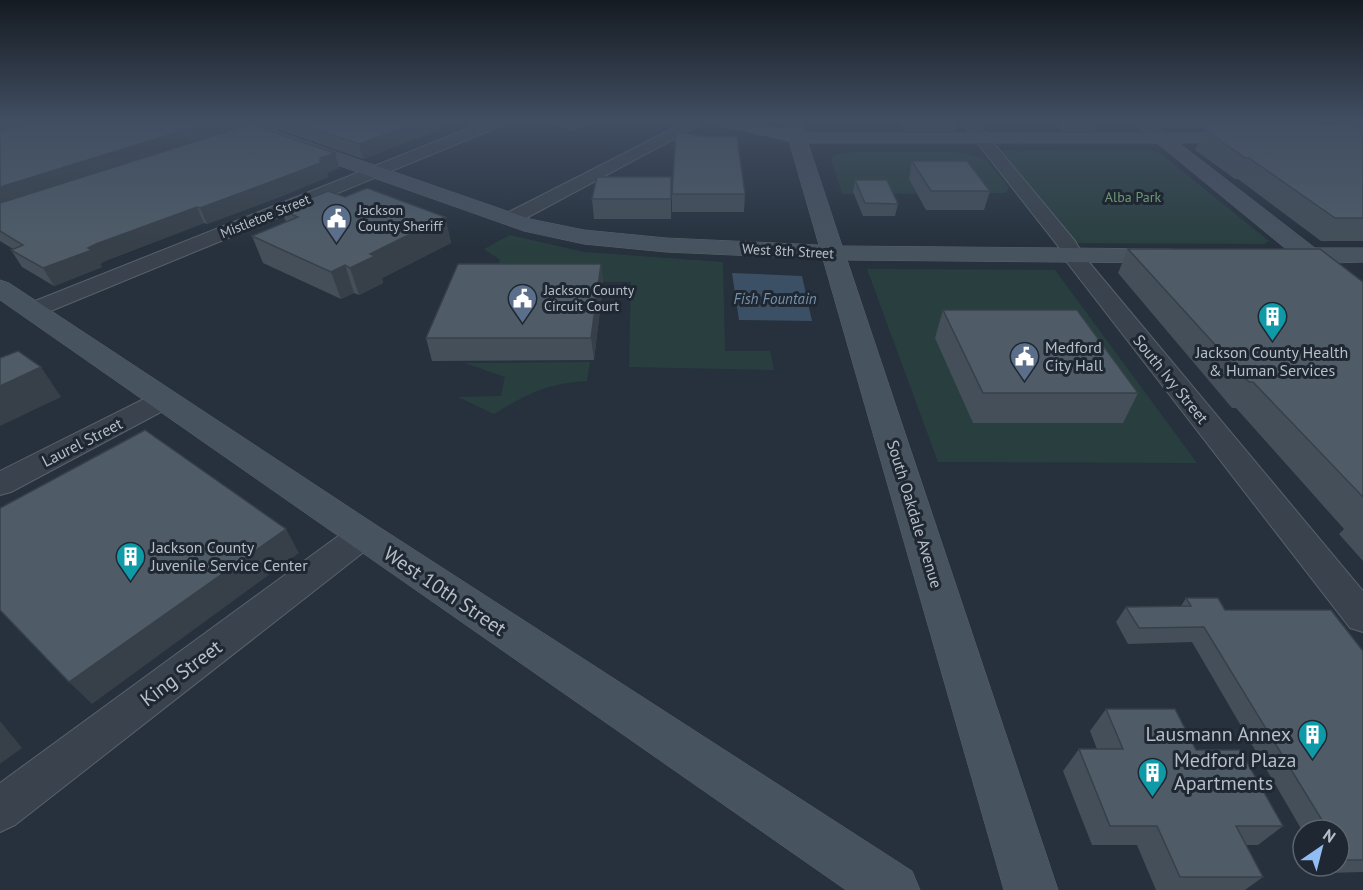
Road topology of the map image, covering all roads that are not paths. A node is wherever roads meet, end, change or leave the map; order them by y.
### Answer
1 (354, 164) edge
2 (394, 164) edge
3 (618, 164) edge
4 (806, 164) edge
5 (1003, 164) edge
6 (1193, 164) edge
7 (375, 171) junction
8 (510, 219) junction
9 (834, 253) junction
10 (1363, 255) edge
11 (1191, 256) edge
12 (1262, 256) edge
13 (1310, 256) junction
14 (1073, 257) junction
15 (0, 288) edge
16 (1363, 298) edge
17 (33, 310) junction
18 (163, 400) junction
19 (0, 484) edge
20 (363, 536) junction
21 (1363, 617) edge
22 (0, 810) edge
23 (893, 890) edge
24 (1031, 890) edge

1 - 7 street, West 8th Street
2 - 7 street, Mistletoe Street
3 - 8 street
4 - 9 street, South Oakdale Avenue
5 - 14 street, South Ivy Street
6 - 13 street
7 - 8 street, West 8th Street
7 - 17 street, Mistletoe Street
8 - 9 street, West 8th Street
9 - 14 street, West 8th Street
9 - 24 street, South Oakdale Avenue
10 - 13 street
11 - 14 street, West 8th Street
12 - 13 street
13 - 16 street
14 - 21 street, South Ivy Street
15 - 17 street, West 10th Street
17 - 18 street, West 10th Street
18 - 19 street, Laurel Street
18 - 20 street, West 10th Street
20 - 22 street, King Street
20 - 23 street, West 10th Street

